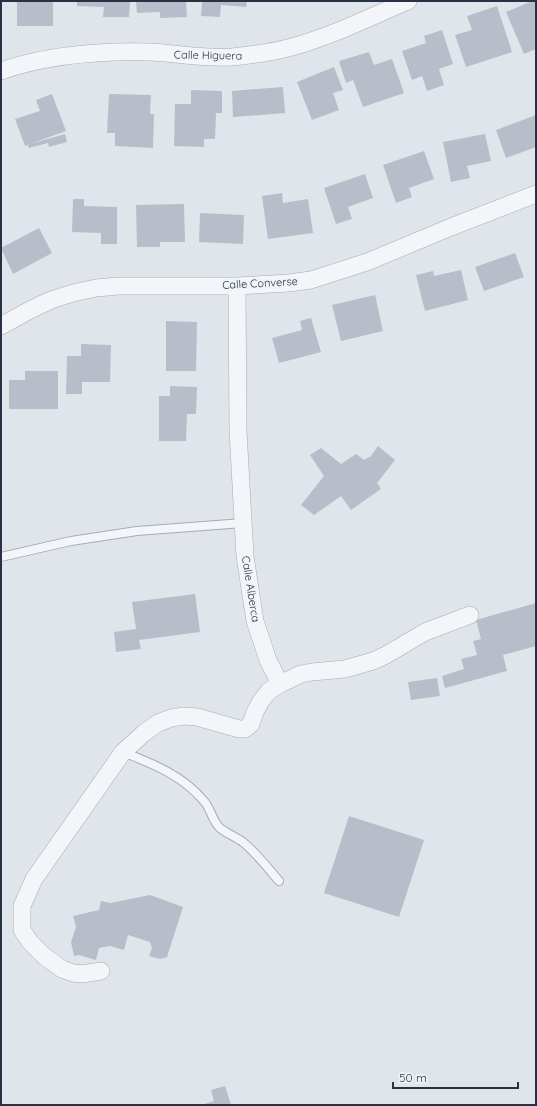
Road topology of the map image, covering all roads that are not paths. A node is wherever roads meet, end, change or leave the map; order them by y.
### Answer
1 (408, 1) edge
2 (1, 71) edge
3 (536, 194) edge
4 (237, 286) junction
5 (1, 326) edge
6 (243, 523) junction
7 (1, 557) edge
8 (470, 615) dead end
9 (280, 684) junction
10 (123, 752) junction
11 (280, 881) dead end
12 (101, 971) dead end

1 - 2 street, Calle Higuera
3 - 4 street, Calle Converse
4 - 5 street, Calle Converse
4 - 6 street, Calle Alberca
6 - 7 lane
6 - 9 street, Calle Alberca
8 - 9 street
9 - 10 street
10 - 11 lane
10 - 12 street

